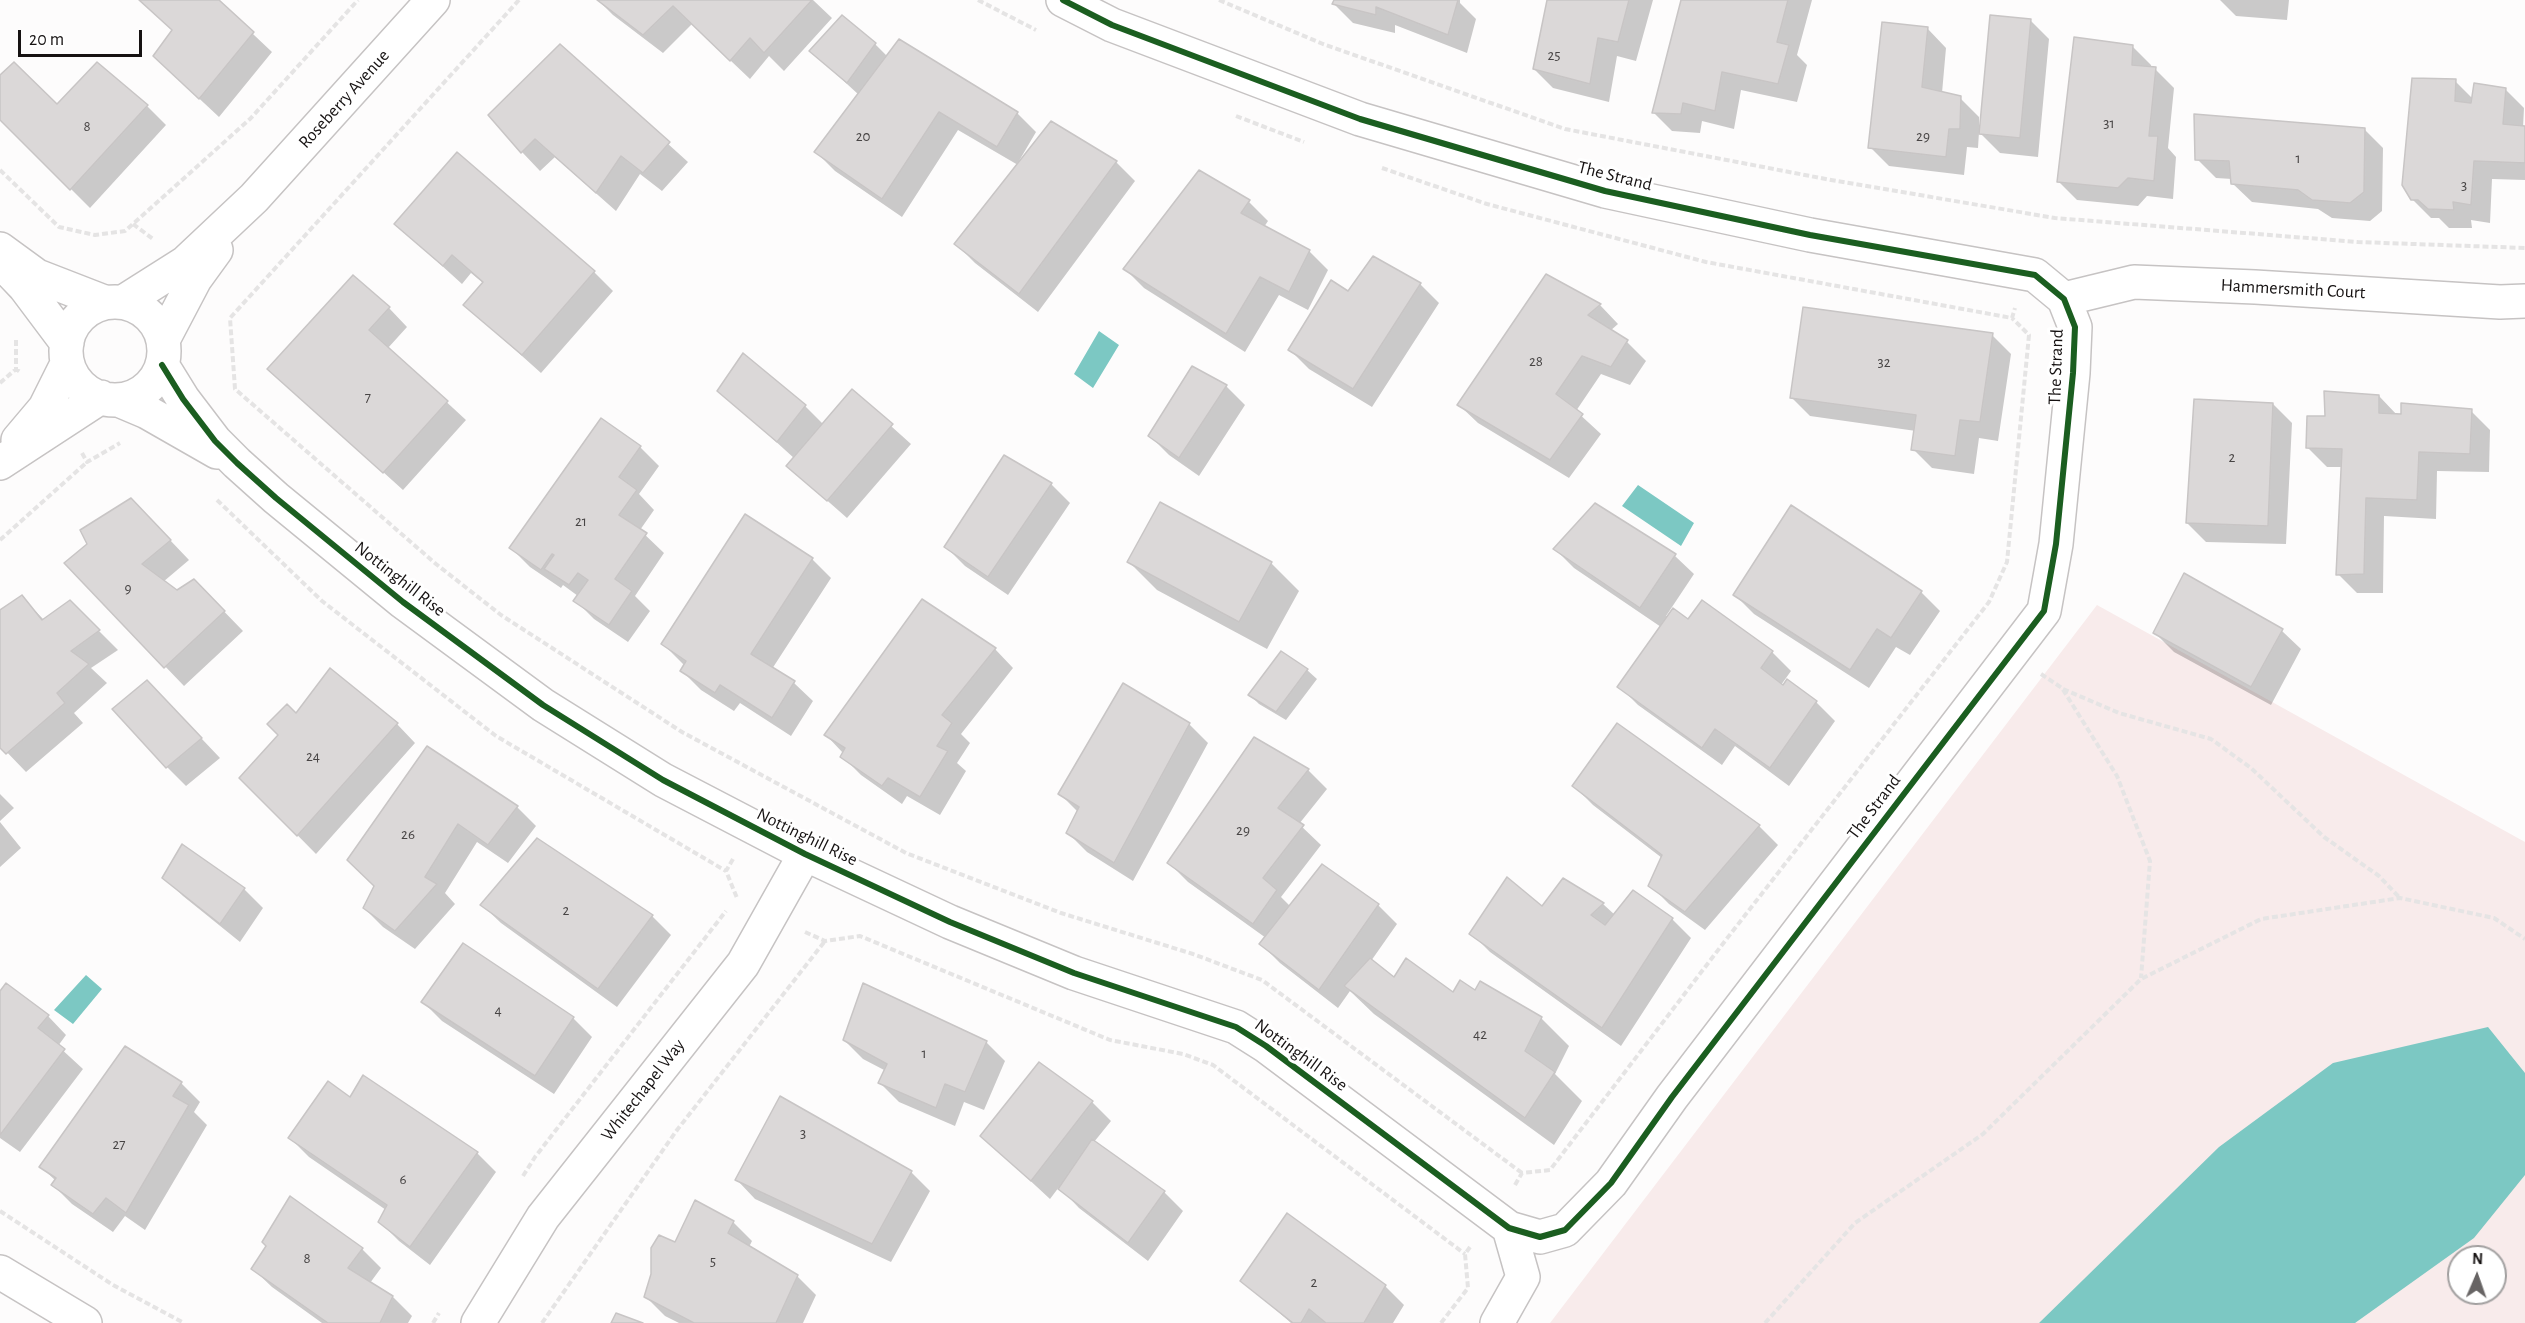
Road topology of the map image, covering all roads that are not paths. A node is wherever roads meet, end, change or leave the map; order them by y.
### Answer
1 (433, 0) edge
2 (1063, 0) edge
3 (254, 198) junction
4 (0, 249) edge
5 (0, 261) edge
6 (2064, 299) junction
7 (114, 301) junction
8 (2525, 301) edge
9 (163, 351) junction
10 (66, 354) junction
11 (111, 399) junction
12 (0, 463) edge
13 (237, 464) junction
14 (805, 854) junction
15 (1502, 1222) junction
16 (0, 1272) edge
17 (85, 1323) edge
18 (478, 1323) edge
19 (1497, 1323) edge

1 - 3 street, Roseberry Avenue
2 - 6 street, The Strand
3 - 7 street, Roseberry Avenue
3 - 9 street, Roseberry Avenue
4 - 7 street
5 - 10 street
6 - 8 street, Hammersmith Court
6 - 15 street, The Strand
7 - 9 street
7 - 10 street
9 - 11 street
9 - 13 street, Nottinghill Rise
10 - 11 street
10 - 12 street
11 - 12 street
11 - 13 street, Nottinghill Rise
13 - 14 street, Nottinghill Rise
14 - 15 street, Nottinghill Rise
14 - 18 street, Whitechapel Way
15 - 19 street
16 - 17 street

